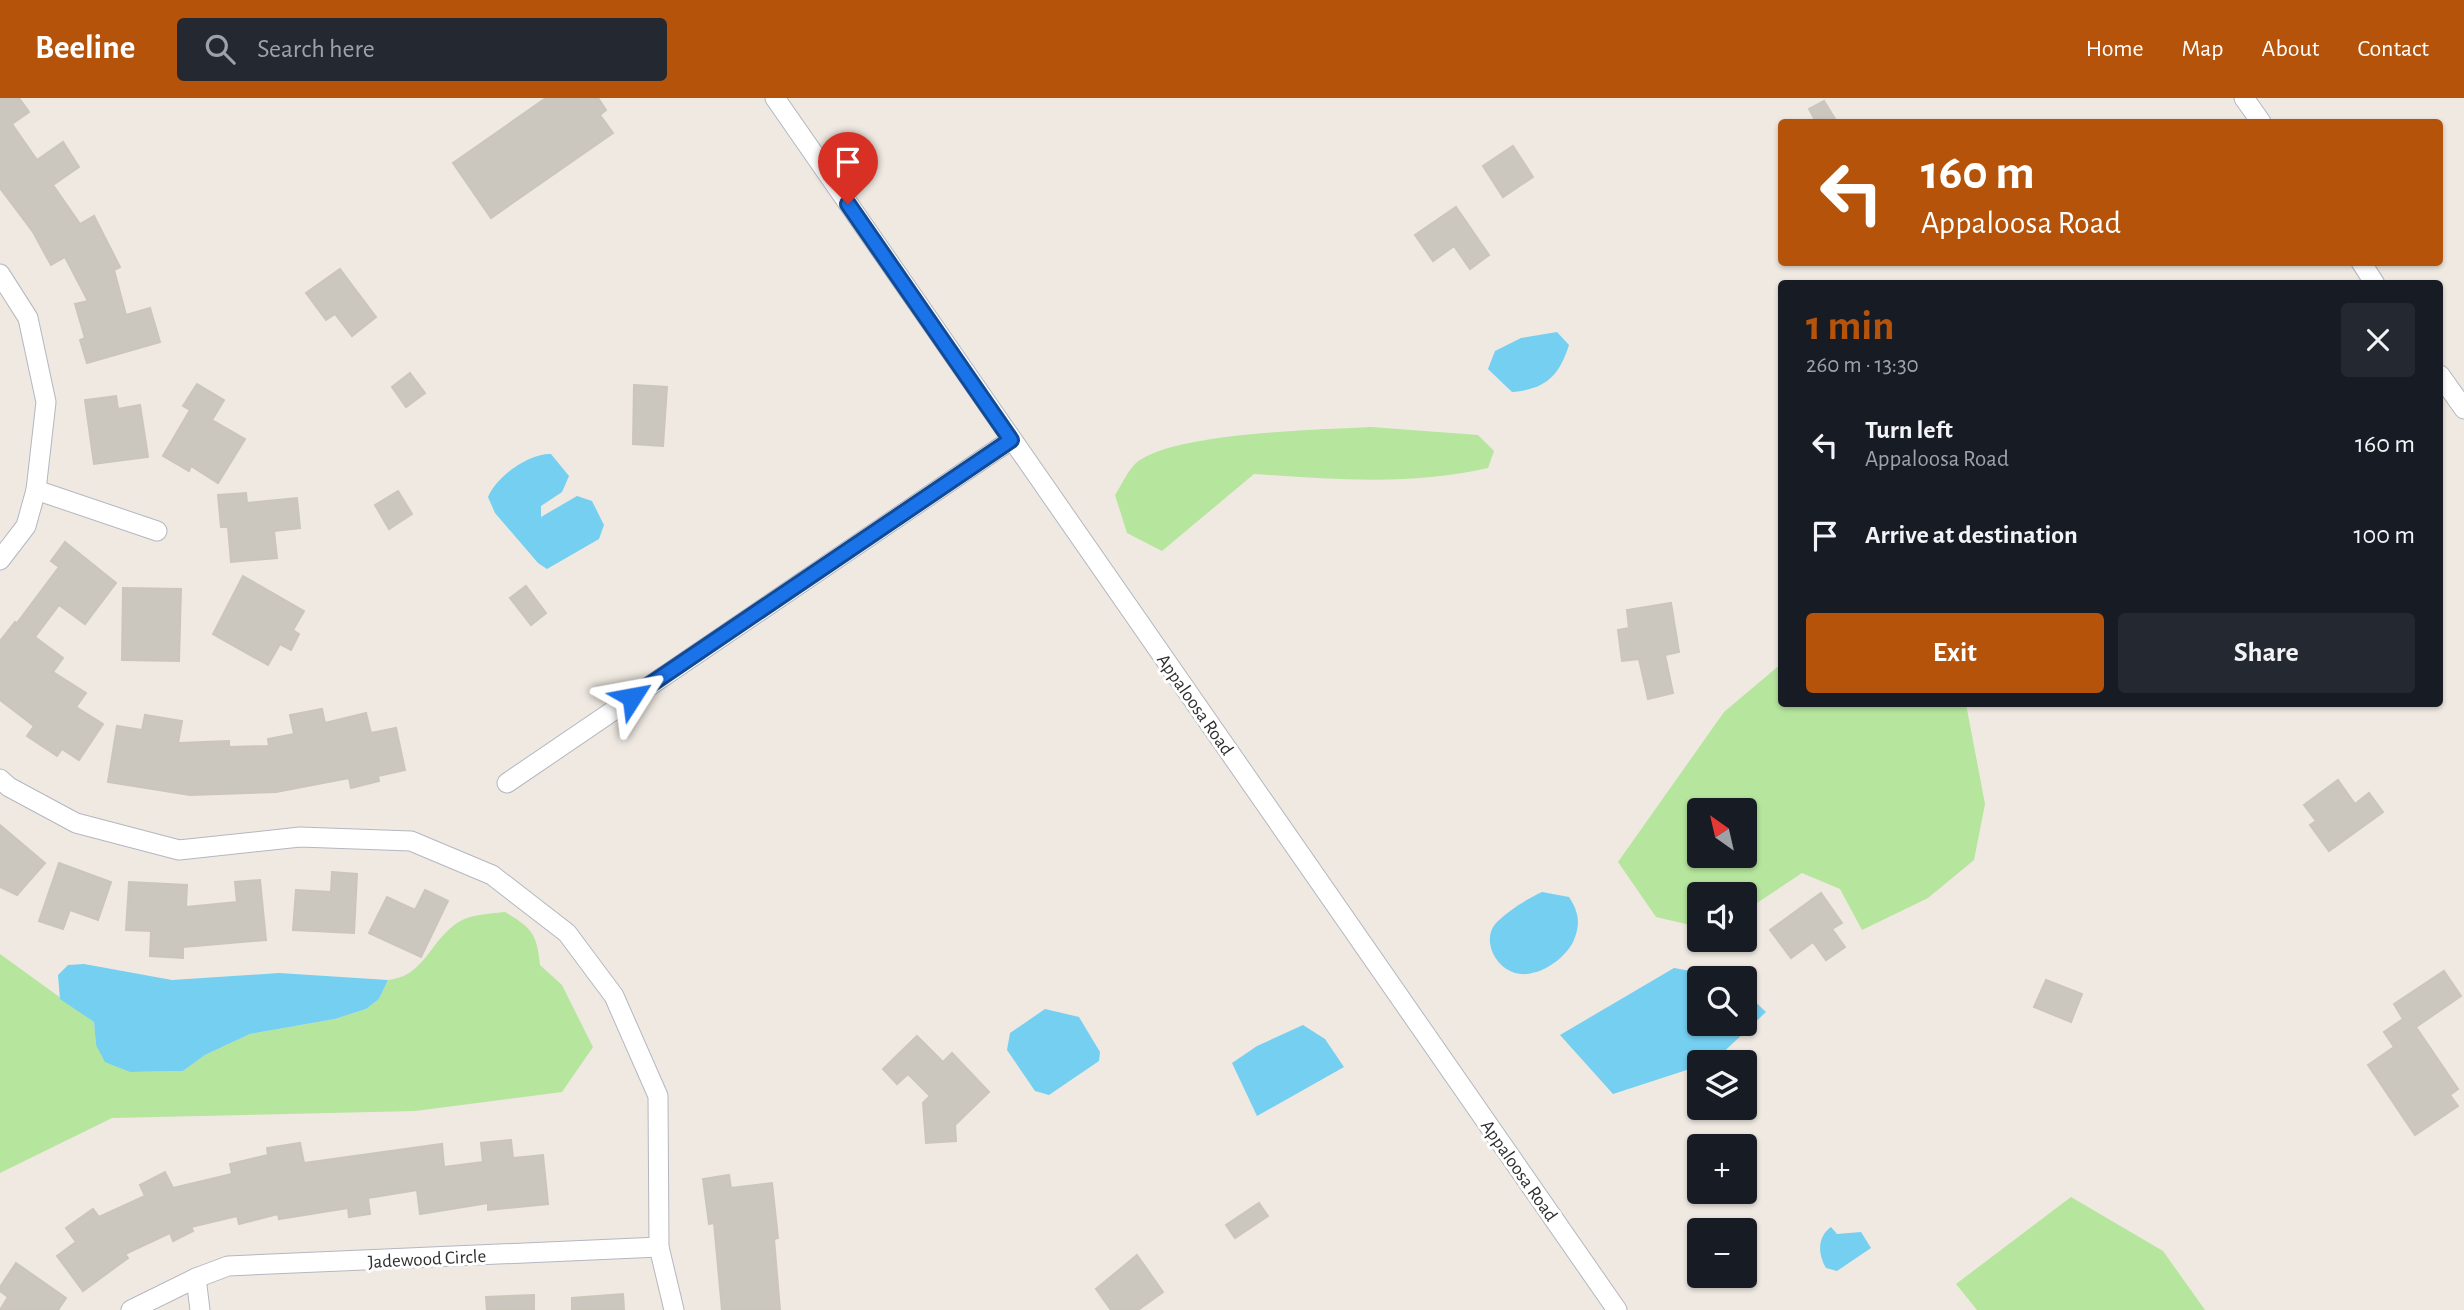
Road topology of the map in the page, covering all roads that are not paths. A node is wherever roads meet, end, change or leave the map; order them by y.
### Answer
1 (775, 98) edge
2 (2244, 98) edge
3 (2259, 119) edge
4 (0, 274) edge
5 (2443, 379) edge
6 (2464, 410) edge
7 (1011, 440) junction
8 (36, 490) junction
9 (157, 531) dead end
10 (0, 560) edge
11 (0, 779) edge
12 (507, 783) dead end
13 (659, 1247) junction
14 (196, 1278) junction
15 (131, 1310) edge
16 (200, 1310) edge
17 (674, 1310) edge
18 (1617, 1310) edge

1 - 7 street, Appaloosa Road
2 - 3 street
4 - 8 street
5 - 6 street
7 - 12 street
7 - 18 street, Appaloosa Road
8 - 9 street
8 - 10 street
11 - 13 street
13 - 14 street, Jadewood Circle
13 - 17 street
14 - 15 street, Jadewood Circle
14 - 16 street

